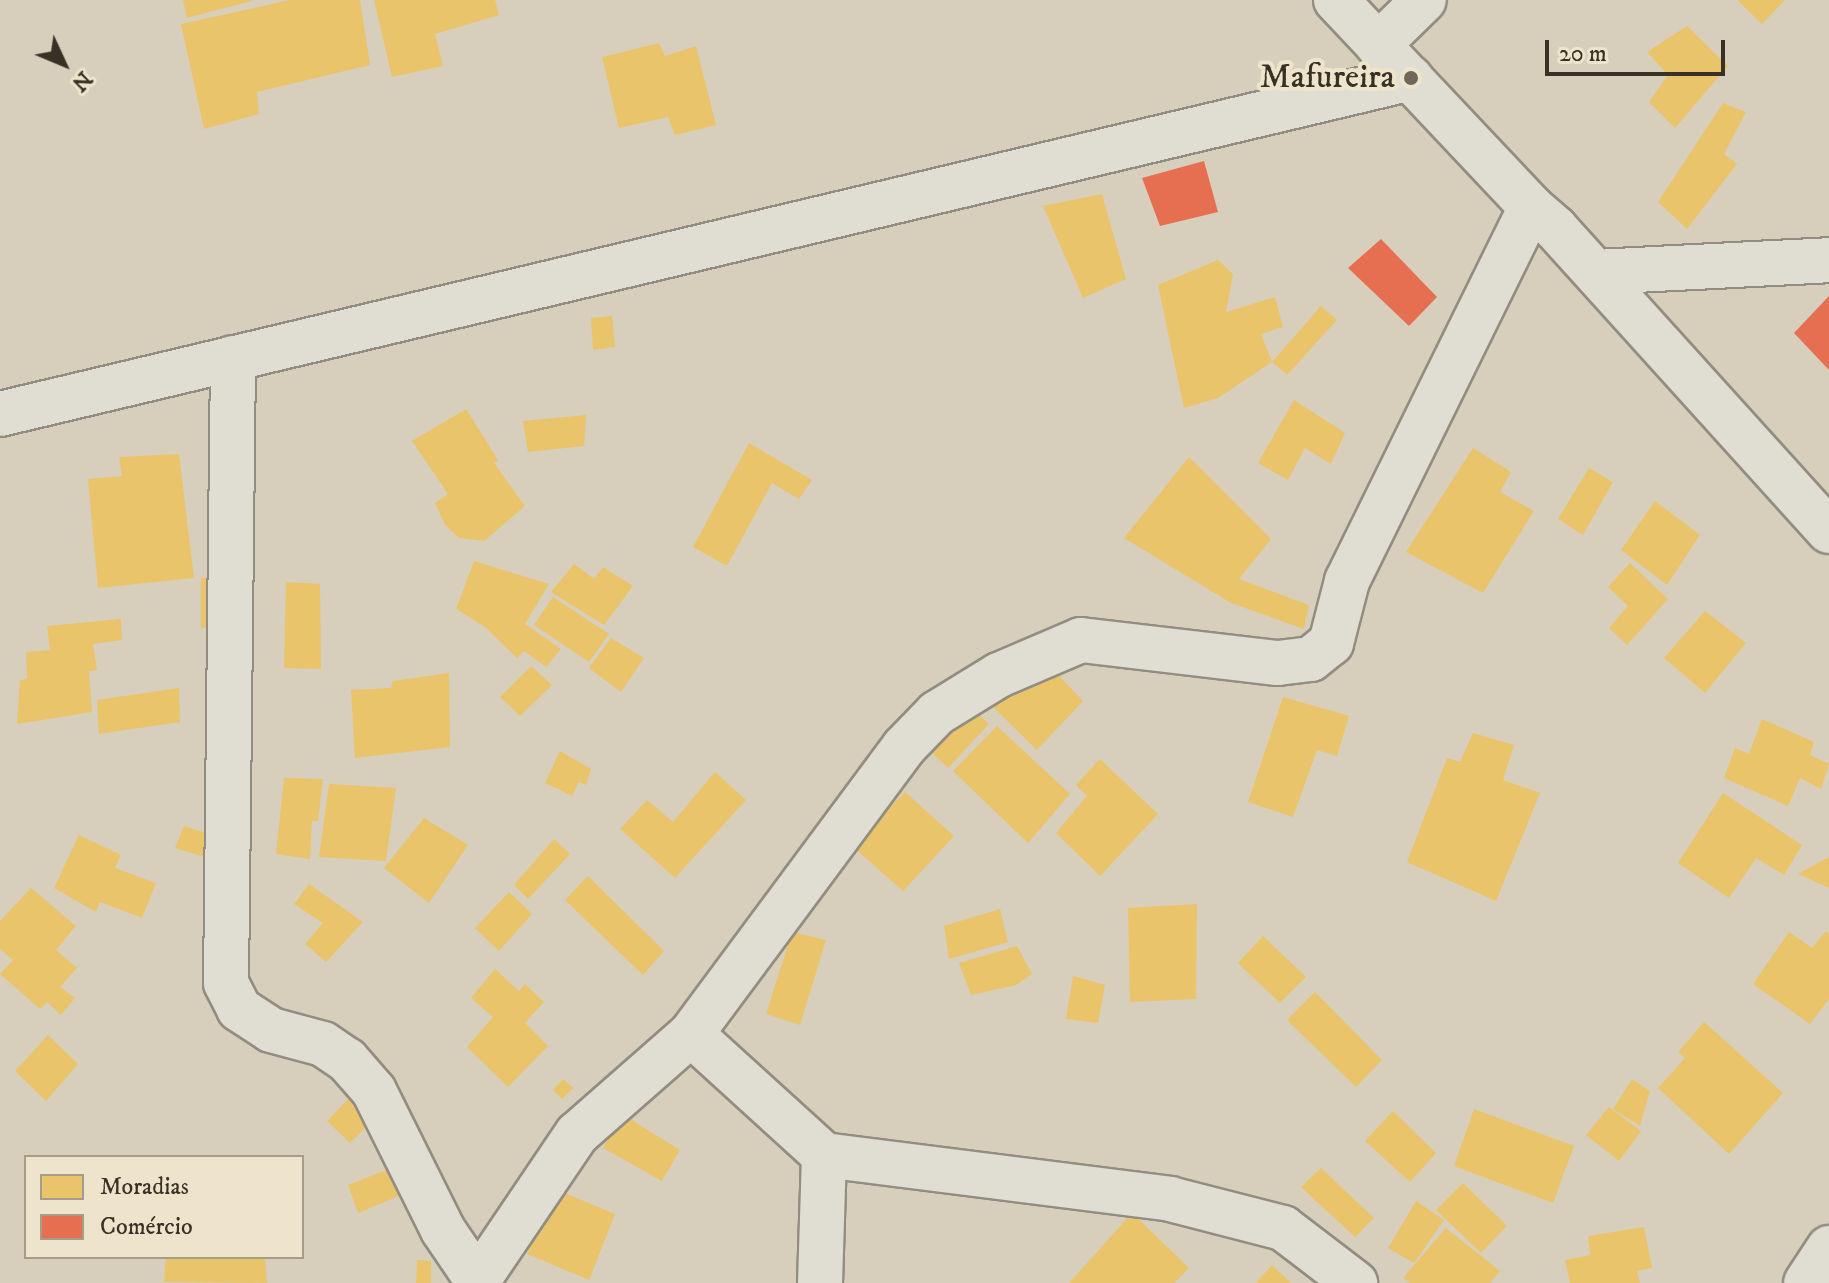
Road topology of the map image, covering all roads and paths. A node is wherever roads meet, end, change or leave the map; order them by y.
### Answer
1 (1336, 0) edge
2 (1424, 0) edge
3 (1378, 45) junction
4 (1411, 78) junction
5 (1531, 207) junction
6 (1829, 260) edge
7 (1596, 272) junction
8 (233, 358) junction
9 (0, 414) edge
10 (1829, 531) edge
11 (691, 1034) junction
12 (824, 1155) junction
13 (1829, 1248) edge
14 (477, 1281) edge
15 (820, 1283) edge
16 (1355, 1283) edge
17 (1806, 1283) edge

1 - 3 street
2 - 3 street
3 - 4 street
4 - 5 street
4 - 8 street
5 - 7 street
5 - 11 street
6 - 7 street
7 - 10 street
8 - 9 street
8 - 14 street
11 - 12 street
11 - 14 street
12 - 15 street
12 - 16 street
13 - 17 street

